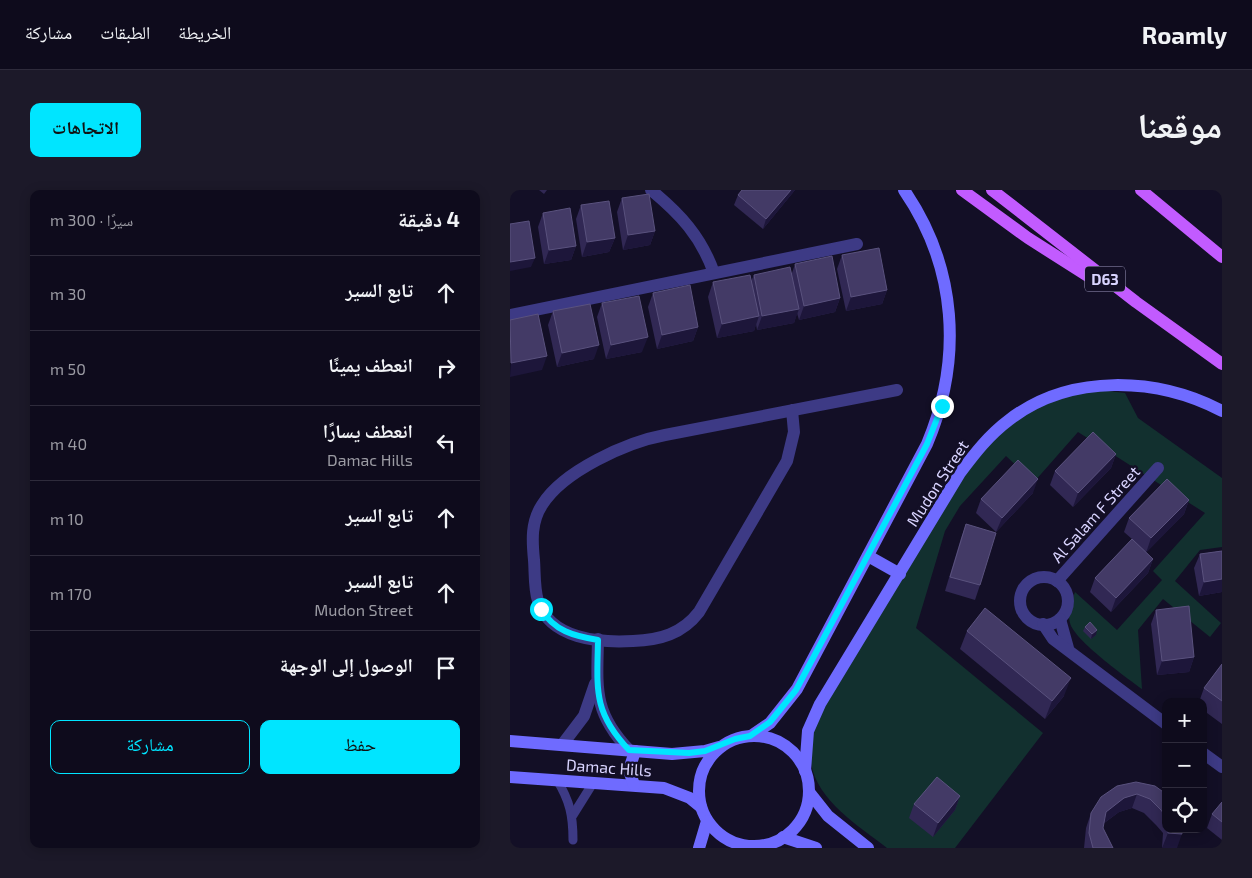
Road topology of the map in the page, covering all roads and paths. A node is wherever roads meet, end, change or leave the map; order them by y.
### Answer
1 (650, 190) edge
2 (904, 190) edge
3 (962, 190) edge
4 (992, 190) edge
5 (1141, 190) edge
6 (857, 244) dead end
7 (1222, 257) edge
8 (714, 273) junction
9 (1136, 302) junction
10 (510, 315) edge
11 (1222, 364) edge
12 (897, 390) dead end
13 (792, 410) junction
14 (1222, 411) edge
15 (1158, 468) dead end
16 (868, 556) junction
17 (900, 574) junction
18 (1057, 581) junction
19 (1060, 619) junction
20 (1042, 624) junction
21 (598, 640) junction
22 (1068, 648) junction
23 (597, 674) junction
24 (1162, 721) edge
25 (750, 736) junction
26 (510, 741) edge
27 (562, 745) junction
28 (721, 746) junction
29 (632, 750) junction
30 (1207, 756) edge
31 (1222, 767) edge
32 (805, 770) junction
33 (510, 776) edge
34 (558, 780) junction
35 (593, 783) junction
36 (634, 785) junction
37 (809, 792) junction
38 (701, 807) junction
39 (573, 815) junction
40 (707, 821) junction
41 (783, 838) junction
42 (573, 840) dead end
43 (749, 847) edge
44 (699, 848) edge
45 (816, 848) edge
46 (868, 848) edge

1 - 8 street
2 - 16 street, Mudon Street
3 - 9 main road
4 - 9 main road, D63
5 - 7 main road
6 - 8 street
8 - 10 street
9 - 11 main road, D63
12 - 13 street
13 - 21 street
13 - 21 street
14 - 17 street, Mudon Street
15 - 18 street, Al Salam F Street
16 - 17 street
16 - 25 street, Mudon Street
17 - 32 street, Mudon Street
18 - 19 street, Al Salam F Street
18 - 20 street, Al Salam F Street
19 - 20 street
19 - 22 street
20 - 22 street, Al Salam F Street
21 - 23 street
22 - 24 street, Al Salam F Street
23 - 27 street
23 - 29 street
25 - 28 street
25 - 32 street
26 - 27 street, Damac Hills
27 - 29 street, Damac Hills
28 - 29 street, Damac Hills
28 - 38 street
29 - 36 street
30 - 31 street
32 - 37 street
33 - 34 street, Damac Hills
34 - 35 street, Damac Hills
34 - 39 lane
35 - 36 street, Damac Hills
35 - 39 lane
36 - 38 street, Damac Hills
37 - 41 street
37 - 46 street
38 - 40 street
39 - 42 lane
40 - 43 street
40 - 44 street
41 - 43 street
41 - 45 street

